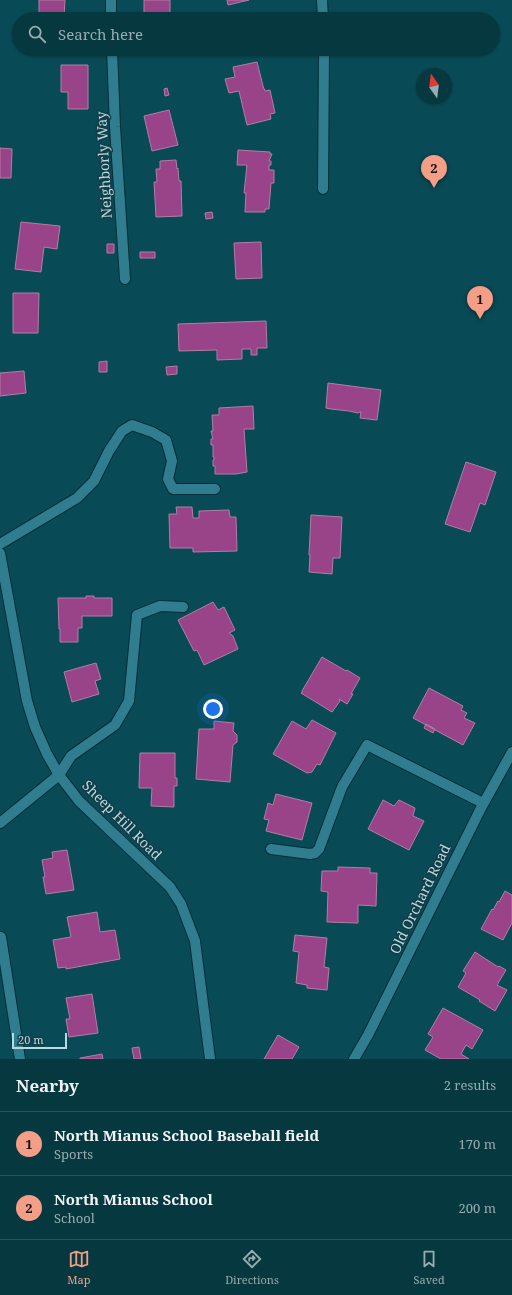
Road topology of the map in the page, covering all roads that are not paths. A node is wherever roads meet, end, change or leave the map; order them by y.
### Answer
1 (111, 0) edge
2 (322, 0) edge
3 (111, 12) edge
4 (323, 12) edge
5 (112, 56) edge
6 (324, 56) edge
7 (323, 189) dead end
8 (125, 278) dead end
9 (215, 489) dead end
10 (0, 544) edge
11 (0, 553) edge
12 (183, 607) dead end
13 (512, 752) edge
14 (59, 775) junction
15 (483, 803) junction
16 (0, 822) edge
17 (271, 849) dead end
18 (0, 935) edge
19 (20, 1059) edge
20 (210, 1059) edge
21 (354, 1059) edge

1 - 3 street
2 - 4 street
5 - 8 street, Neighborly Way
6 - 7 street
9 - 10 street
11 - 14 street, Sheep Hill Road
12 - 14 street
13 - 15 street, Old Orchard Road
14 - 16 street
14 - 20 street, Sheep Hill Road
15 - 17 street
15 - 21 street, Old Orchard Road
18 - 19 street

